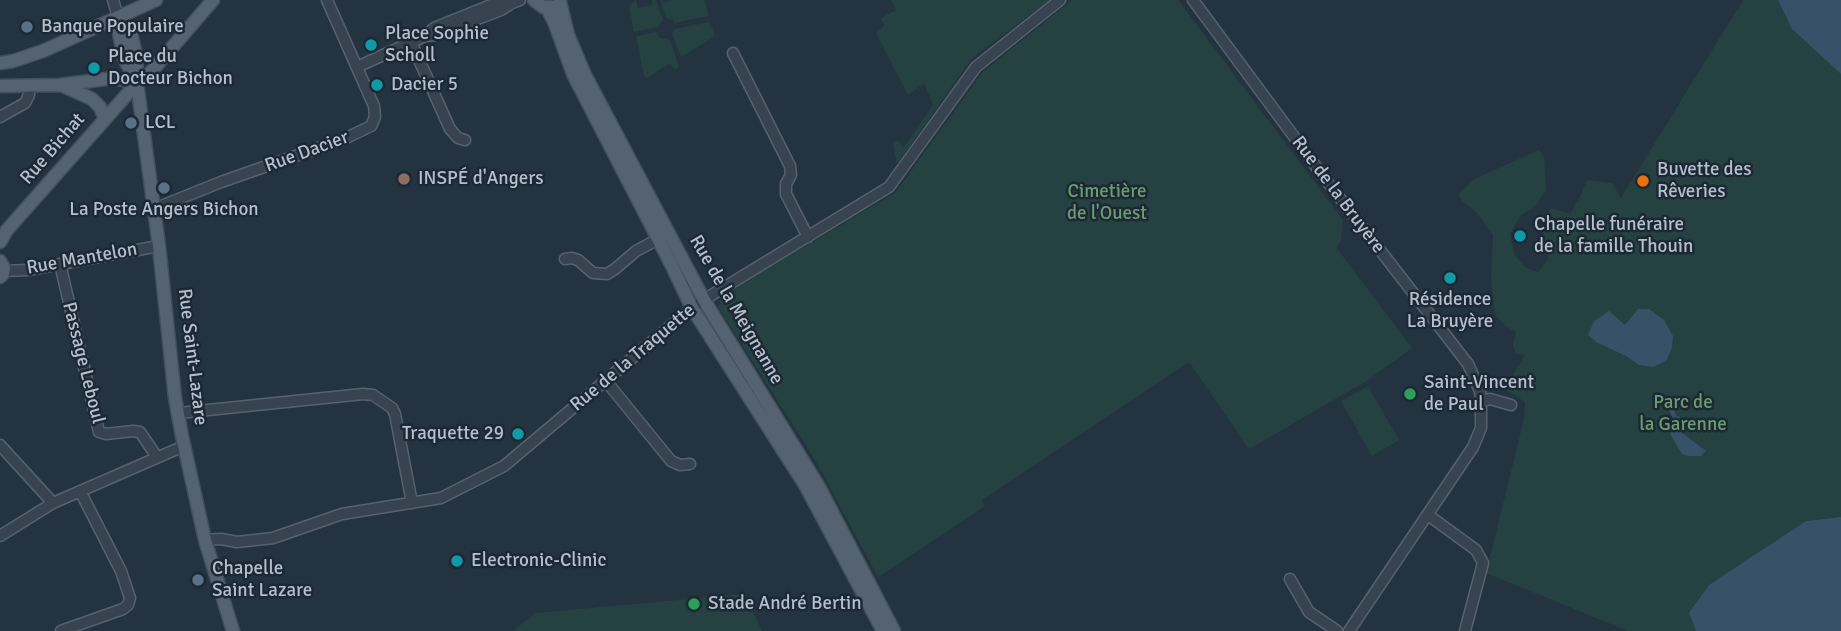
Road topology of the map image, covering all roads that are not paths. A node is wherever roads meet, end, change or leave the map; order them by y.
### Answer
1 (113, 0) edge
2 (156, 0) edge
3 (213, 0) edge
4 (327, 0) edge
5 (534, 0) edge
6 (1060, 0) edge
7 (1192, 0) edge
8 (516, 1) edge
9 (561, 1) edge
10 (547, 8) junction
11 (118, 18) junction
12 (411, 42) junction
13 (733, 53) dead end
14 (0, 63) edge
15 (357, 67) junction
16 (137, 83) junction
17 (60, 85) junction
18 (0, 86) edge
19 (30, 86) junction
20 (0, 117) edge
21 (105, 119) junction
22 (465, 140) dead end
23 (154, 209) junction
24 (664, 236) junction
25 (808, 237) junction
26 (0, 242) edge
27 (159, 246) junction
28 (565, 259) dead end
29 (60, 264) junction
30 (1, 270) edge
31 (704, 300) junction
32 (692, 308) junction
33 (606, 381) junction
34 (1480, 397) junction
35 (1511, 405) dead end
36 (179, 413) junction
37 (0, 445) edge
38 (184, 446) junction
39 (157, 457) junction
40 (690, 464) dead end
41 (80, 491) junction
42 (53, 503) junction
43 (412, 503) junction
44 (1428, 515) junction
45 (0, 536) edge
46 (205, 540) junction
47 (1290, 579) dead end
48 (61, 631) edge
49 (232, 631) edge
50 (883, 631) edge
51 (894, 631) edge
52 (1337, 631) edge
53 (1349, 631) edge
54 (1465, 631) edge

1 - 11 street
2 - 11 main road
3 - 16 main road, Rue Bichat
4 - 15 street, Rue Dacier
5 - 10 main road
6 - 25 street, Rue de la Traquette
7 - 34 street, Rue de la Bruyère
8 - 12 street
9 - 10 main road
9 - 24 main road, Rue de la Meignanne
10 - 24 main road, Rue de la Meignanne
11 - 14 main road
11 - 16 main road, Rue Saint-Lazare
12 - 15 street
12 - 22 street
13 - 25 street
15 - 23 street, Rue Dacier
16 - 17 main road
16 - 21 main road, Rue Bichat
16 - 23 main road, Rue Saint-Lazare
17 - 19 main road
17 - 21 main road
18 - 19 main road
19 - 20 street
21 - 26 main road, Rue Bichat
23 - 27 main road, Rue Saint-Lazare
24 - 28 street
24 - 31 main road, Rue de la Meignanne
24 - 32 main road, Rue de la Meignanne
25 - 31 street, Rue de la Traquette
27 - 29 street, Rue Mantelon
27 - 36 main road, Rue Saint-Lazare
29 - 30 street, Rue Mantelon
29 - 39 street, Passage Leboul
31 - 32 street, Rue de la Traquette
31 - 51 main road, Rue de la Meignanne
32 - 33 street, Rue de la Traquette
32 - 50 main road, Rue de la Meignanne
33 - 40 street
33 - 43 street, Rue de la Traquette
34 - 35 street
34 - 44 street
36 - 38 main road, Rue Saint-Lazare
36 - 43 street
37 - 42 street
38 - 39 street
38 - 46 main road, Rue Saint-Lazare
39 - 41 street
41 - 42 street
41 - 48 street
42 - 45 street
43 - 46 street, Rue de la Traquette
44 - 53 street
44 - 54 street
46 - 49 main road, Rue Saint-Lazare
47 - 52 street

